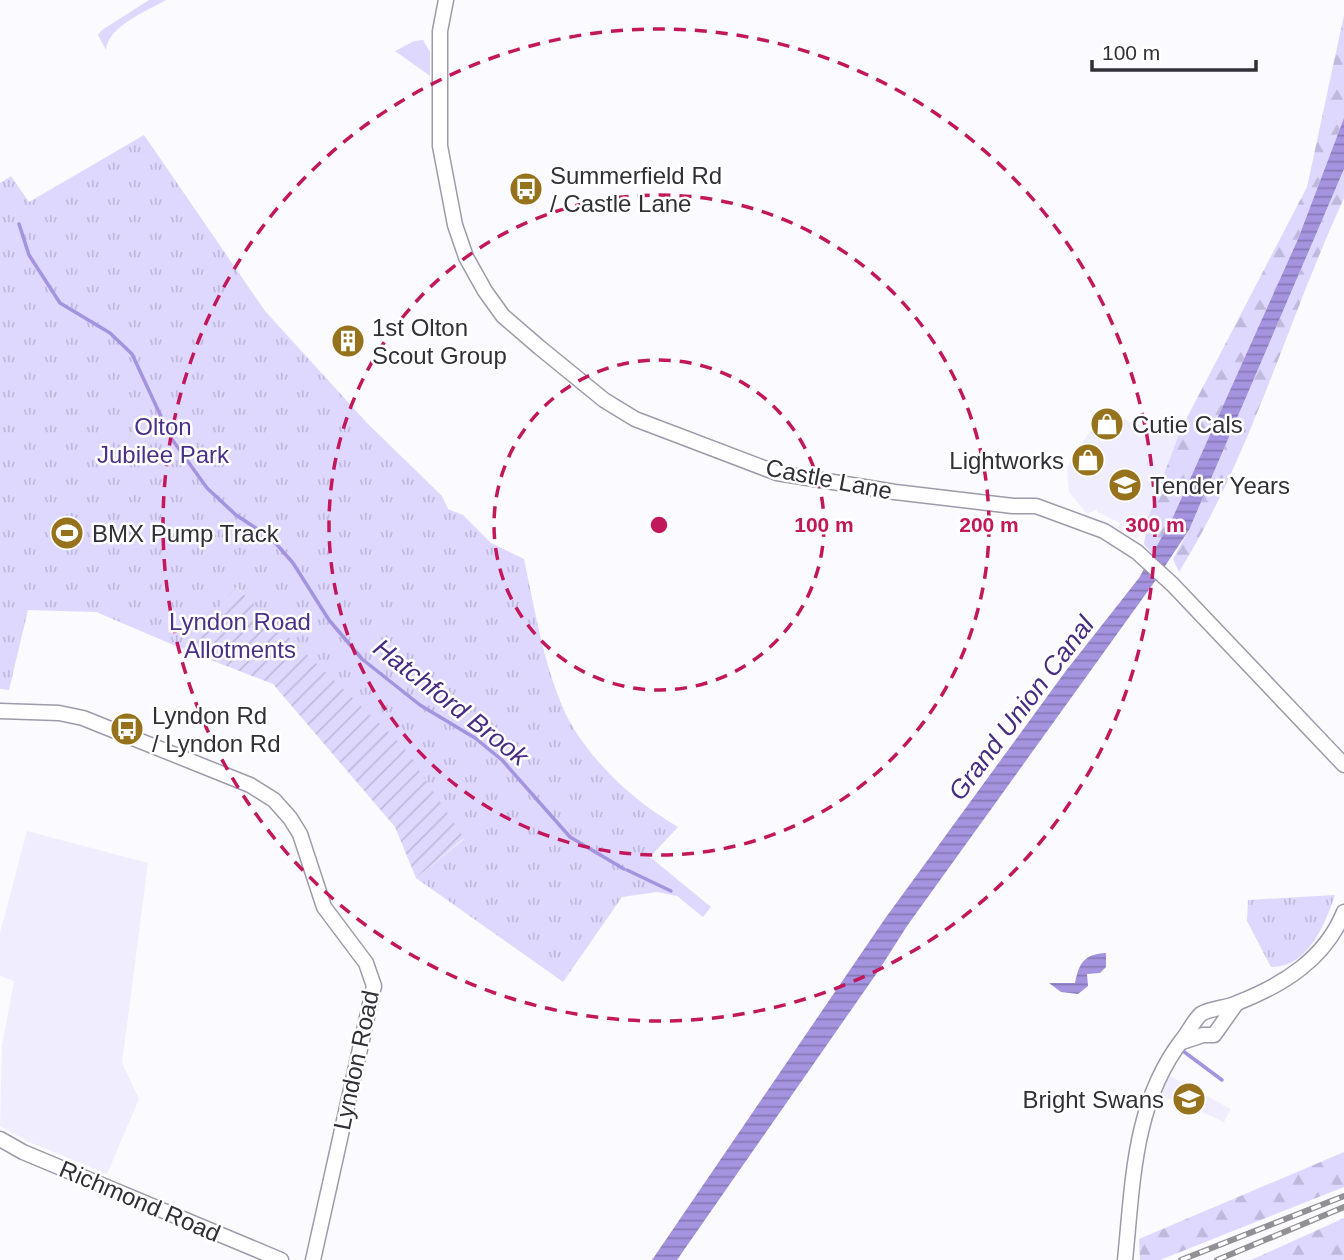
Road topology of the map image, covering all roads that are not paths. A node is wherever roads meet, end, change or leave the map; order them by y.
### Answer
1 (446, 0) edge
2 (0, 711) edge
3 (1344, 765) edge
4 (1344, 912) edge
5 (1236, 1004) junction
6 (1208, 1012) junction
7 (1221, 1025) junction
8 (1200, 1028) junction
9 (0, 1139) edge
10 (281, 1260) edge
11 (313, 1260) edge
12 (1125, 1260) edge

1 - 3 street, Castle Lane
2 - 11 street, Lyndon Road
4 - 5 street
5 - 6 street
5 - 7 street
6 - 7 street
6 - 8 street
7 - 8 street
8 - 12 street
9 - 10 street, Richmond Road

